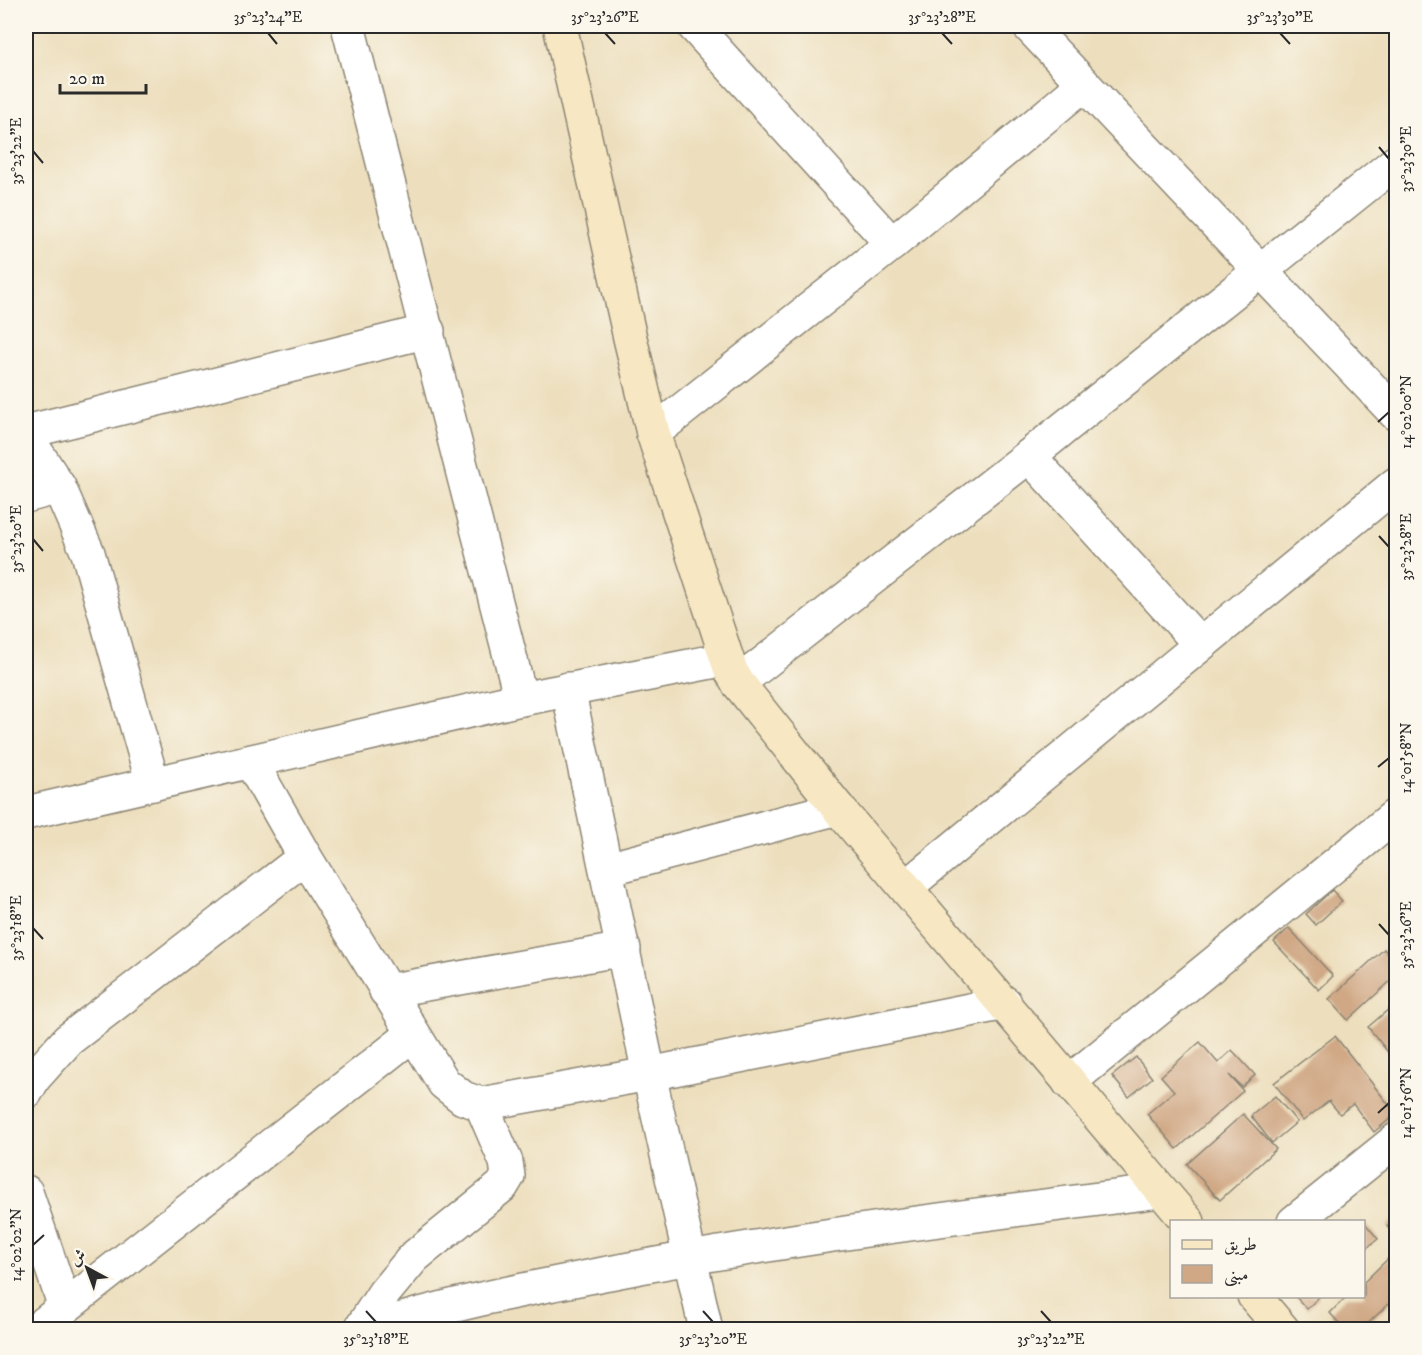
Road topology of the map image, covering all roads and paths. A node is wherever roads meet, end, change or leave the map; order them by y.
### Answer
1 (348, 26) edge
2 (560, 26) edge
3 (694, 26) edge
4 (1029, 26) edge
5 (1083, 85) junction
6 (1396, 162) edge
7 (892, 244) junction
8 (1261, 271) junction
9 (428, 331) junction
10 (1396, 414) edge
11 (653, 433) junction
12 (26, 434) edge
13 (1029, 456) junction
14 (1396, 484) edge
15 (59, 487) junction
16 (26, 496) edge
17 (1200, 644) junction
18 (732, 671) junction
19 (568, 689) junction
20 (521, 699) junction
21 (251, 762) junction
22 (153, 784) junction
23 (838, 808) junction
24 (26, 813) edge
25 (1396, 815) edge
26 (305, 857) junction
27 (607, 869) junction
28 (906, 886) junction
29 (624, 949) junction
30 (386, 991) junction
31 (1005, 1003) junction
32 (413, 1034) junction
33 (649, 1074) junction
34 (1069, 1082) junction
35 (26, 1092) edge
36 (481, 1104) junction
37 (1396, 1140) edge
38 (1161, 1191) junction
39 (26, 1192) edge
40 (1187, 1220) edge
41 (1295, 1220) edge
42 (691, 1257) junction
43 (1255, 1298) edge
44 (65, 1306) junction
45 (1272, 1328) edge
46 (36, 1329) edge
47 (360, 1329) edge
48 (366, 1329) edge
49 (706, 1329) edge

1 - 9 street
2 - 11 main road
3 - 7 street
4 - 5 street
5 - 7 street
5 - 8 street
6 - 8 street
7 - 11 street
8 - 10 street
8 - 13 street
9 - 12 street
9 - 20 street
11 - 18 main road
12 - 15 street
13 - 17 street
13 - 18 street
14 - 17 street
15 - 16 street
15 - 22 street
17 - 28 street
18 - 19 street
18 - 23 main road
19 - 20 street
19 - 27 street
20 - 21 street
21 - 22 street
21 - 26 street
22 - 24 street
23 - 27 street
23 - 28 main road
25 - 34 street
26 - 30 street
26 - 35 street
27 - 29 street
28 - 31 main road
29 - 30 street
29 - 33 street
30 - 32 street
31 - 33 street
31 - 34 main road
32 - 36 street
32 - 44 street
33 - 36 street
33 - 42 street
34 - 38 main road
36 - 47 street
37 - 41 street
38 - 40 main road
38 - 42 street
39 - 44 street
42 - 48 street
42 - 49 street
43 - 45 main road
44 - 46 street

